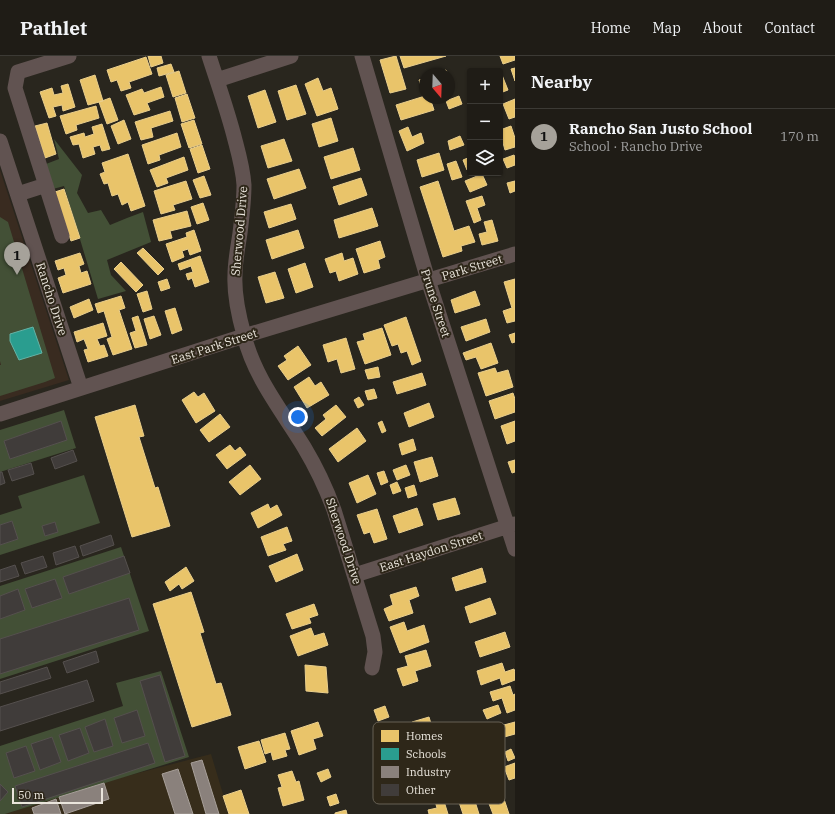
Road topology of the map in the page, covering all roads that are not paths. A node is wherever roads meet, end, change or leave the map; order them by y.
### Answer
1 (69, 56) edge
2 (209, 56) edge
3 (291, 56) edge
4 (362, 56) edge
5 (217, 80) junction
6 (0, 141) edge
7 (46, 185) junction
8 (18, 194) junction
9 (62, 236) dead end
10 (515, 254) edge
11 (428, 280) junction
12 (244, 336) junction
13 (81, 388) junction
14 (0, 414) edge
15 (512, 525) edge
16 (515, 549) edge
17 (355, 575) junction
18 (372, 668) dead end

1 - 7 street
2 - 5 street, Sherwood Drive
3 - 5 street
4 - 11 street, Prune Street
5 - 12 street, Sherwood Drive
6 - 8 street, Rancho Drive
7 - 8 street
7 - 9 street
8 - 13 street, Rancho Drive
10 - 11 street, Park Street
11 - 12 street, East Park Street
11 - 15 street, Prune Street
12 - 13 street, East Park Street
12 - 17 street, Sherwood Drive
13 - 14 street, East Park Street
15 - 16 street, Prune Street
15 - 17 street, East Haydon Street
17 - 18 street, Sherwood Drive

